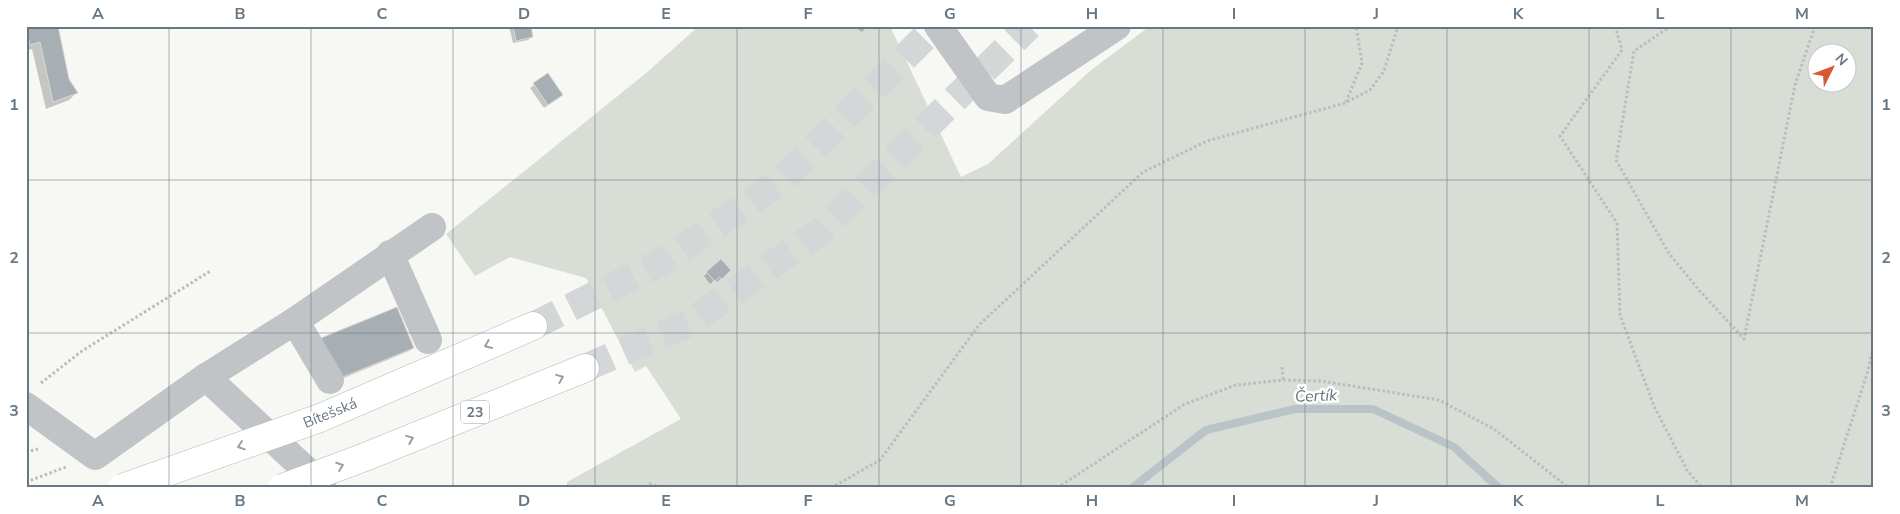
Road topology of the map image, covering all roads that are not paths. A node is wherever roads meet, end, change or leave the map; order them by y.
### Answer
1 (938, 26) edge
2 (1117, 26) edge
3 (432, 227) dead end
4 (390, 254) junction
5 (295, 321) junction
6 (533, 326) tunnel mouth
7 (428, 340) dead end
8 (585, 368) tunnel mouth
9 (206, 377) junction
10 (330, 380) dead end
11 (30, 397) edge
12 (322, 485) dead end
13 (122, 488) edge
14 (282, 488) edge

1 - 2 street
3 - 4 street
4 - 5 street
4 - 7 street
5 - 9 street
5 - 10 street
6 -> 13 highway, Bítešská, bridge
14 -> 8 highway, 23, bridge
9 - 11 street
9 - 12 street

